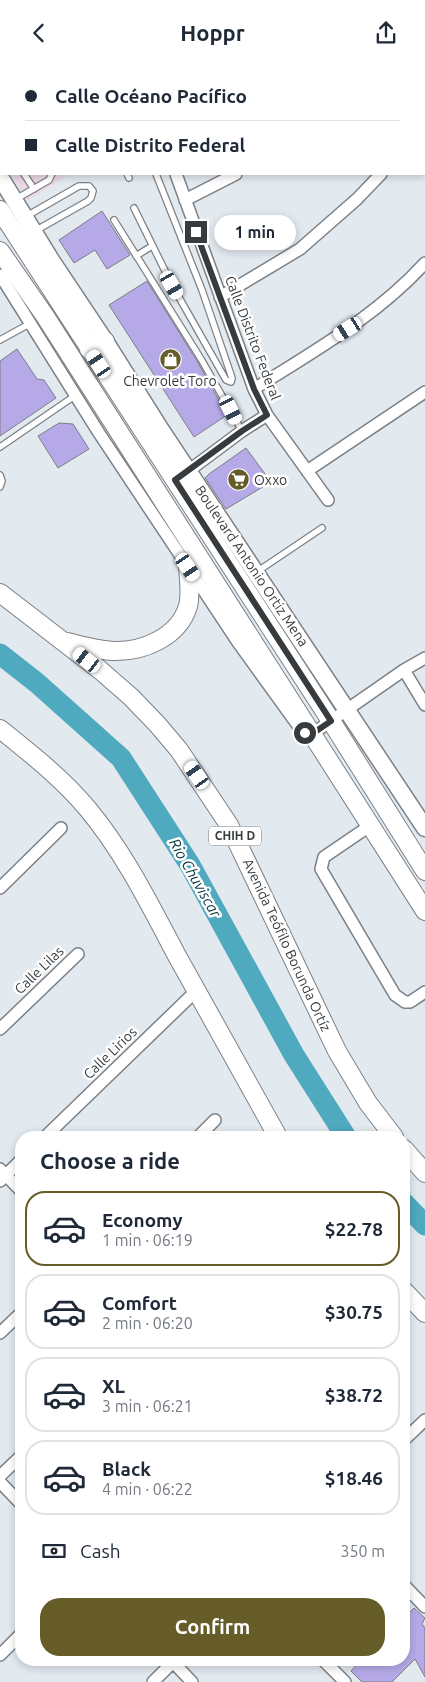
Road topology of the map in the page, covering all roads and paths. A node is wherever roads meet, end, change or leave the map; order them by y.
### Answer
1 (25, 175) edge
2 (52, 175) edge
3 (156, 175) edge
4 (176, 175) edge
5 (234, 175) edge
6 (380, 175) edge
7 (0, 177) edge
8 (34, 189) junction
9 (185, 199) junction
10 (15, 200) junction
11 (134, 208) dead end
12 (0, 210) edge
13 (26, 217) junction
14 (114, 220) dead end
15 (34, 231) junction
16 (7, 246) edge
17 (152, 246) junction
18 (136, 256) junction
19 (425, 263) edge
20 (0, 275) edge
21 (220, 297) junction
22 (68, 300) junction
23 (38, 320) junction
24 (0, 340) edge
25 (105, 341) junction
26 (89, 349) junction
27 (254, 389) junction
28 (425, 392) edge
29 (76, 395) junction
30 (267, 415) junction
31 (242, 431) junction
32 (155, 434) junction
33 (0, 447) edge
34 (307, 471) junction
35 (0, 475) edge
36 (182, 476) junction
37 (0, 487) edge
38 (328, 500) dead end
39 (322, 527) dead end
40 (188, 567) junction
41 (256, 573) junction
42 (0, 593) edge
43 (62, 641) junction
44 (425, 658) edge
45 (404, 670) junction
46 (425, 705) edge
47 (348, 709) junction
48 (331, 721) junction
49 (0, 729) edge
50 (312, 734) junction
51 (371, 825) junction
52 (61, 828) dead end
53 (425, 828) edge
54 (425, 871) edge
55 (0, 888) edge
56 (425, 911) edge
57 (78, 953) dead end
58 (196, 991) junction
59 (425, 993) edge
60 (0, 1029) edge
61 (216, 1120) dead end
62 (51, 1131) edge
63 (204, 1131) edge
64 (275, 1131) edge
65 (389, 1131) edge
66 (410, 1156) edge
67 (15, 1165) edge
68 (425, 1173) edge
69 (2, 1175) edge
70 (15, 1186) edge
71 (410, 1297) edge
72 (425, 1313) edge
73 (15, 1319) edge
74 (0, 1333) edge
75 (425, 1419) edge
76 (410, 1434) edge
77 (15, 1462) edge
78 (0, 1476) edge
79 (0, 1482) edge
80 (15, 1498) edge
81 (410, 1591) edge
82 (425, 1607) edge
83 (15, 1640) edge
84 (0, 1655) edge
85 (168, 1666) edge
86 (178, 1666) edge
87 (329, 1666) edge
88 (153, 1682) edge
89 (192, 1682) edge
90 (345, 1682) edge

1 - 8 lane
2 - 8 lane
3 - 17 lane
4 - 9 street, Calle Distrito Federal
5 - 9 street
6 - 21 street
7 - 10 street, Boulevard Antonio Ortiz Mena
8 - 10 lane
9 - 21 street, Calle Distrito Federal
10 - 13 street, Boulevard Antonio Ortiz Mena
11 - 17 lane
12 - 16 main road, Boulevard Antonio Ortiz Mena
13 - 15 street, Boulevard Antonio Ortiz Mena
13 - 15 lane
14 - 18 lane
15 - 16 lane
15 - 22 street, Boulevard Antonio Ortiz Mena
16 - 22 main road, Boulevard Antonio Ortiz Mena
16 - 23 main road, Boulevard Antonio Ortiz Mena
17 - 18 lane
18 - 31 lane
19 - 27 street
20 - 23 street
21 - 27 street, Calle Distrito Federal
22 - 23 lane
22 - 25 street, Boulevard Antonio Ortiz Mena
22 - 26 main road, Boulevard Antonio Ortiz Mena
23 - 24 lane
23 - 29 street
23 - 50 main road, Boulevard Antonio Ortiz Mena
25 - 26 main road
25 - 32 street, Boulevard Antonio Ortiz Mena
26 - 32 main road, Boulevard Antonio Ortiz Mena
27 - 30 street, Calle Distrito Federal
28 - 34 street
29 - 33 lane
29 - 40 street
30 - 31 street
30 - 34 street, Calle Distrito Federal
31 - 36 street
32 - 36 main road, Boulevard Antonio Ortiz Mena
34 - 38 street, Calle Distrito Federal
35 - 37 lane
36 - 41 street, Boulevard Antonio Ortiz Mena
36 - 48 main road, Boulevard Antonio Ortiz Mena
39 - 41 lane
40 - 43 main road
40 - 50 street
41 - 47 street, Boulevard Antonio Ortiz Mena
42 - 43 main road, Avenida Teófilo Borunda Ortíz / CHIH D
43 - 65 main road, Avenida Teófilo Borunda Ortíz / CHIH D
44 - 45 street
45 - 46 street
45 - 47 street
47 - 48 street
47 - 53 street, Boulevard Antonio Ortiz Mena
48 - 50 street
48 - 54 main road, Boulevard Antonio Ortiz Mena
49 - 58 main road
50 - 51 main road, Boulevard Antonio Ortiz Mena
51 - 56 main road, Boulevard Antonio Ortiz Mena
51 - 59 street
52 - 55 street
57 - 60 street, Calle Lilas
58 - 62 street, Calle Lirios
58 - 64 main road
61 - 63 street
66 - 68 main road
67 - 69 street
69 - 70 street
71 - 72 main road
73 - 74 street
75 - 76 street
77 - 78 street
79 - 80 street
81 - 82 street
83 - 84 street
85 - 88 street
86 - 89 street
87 - 90 street

